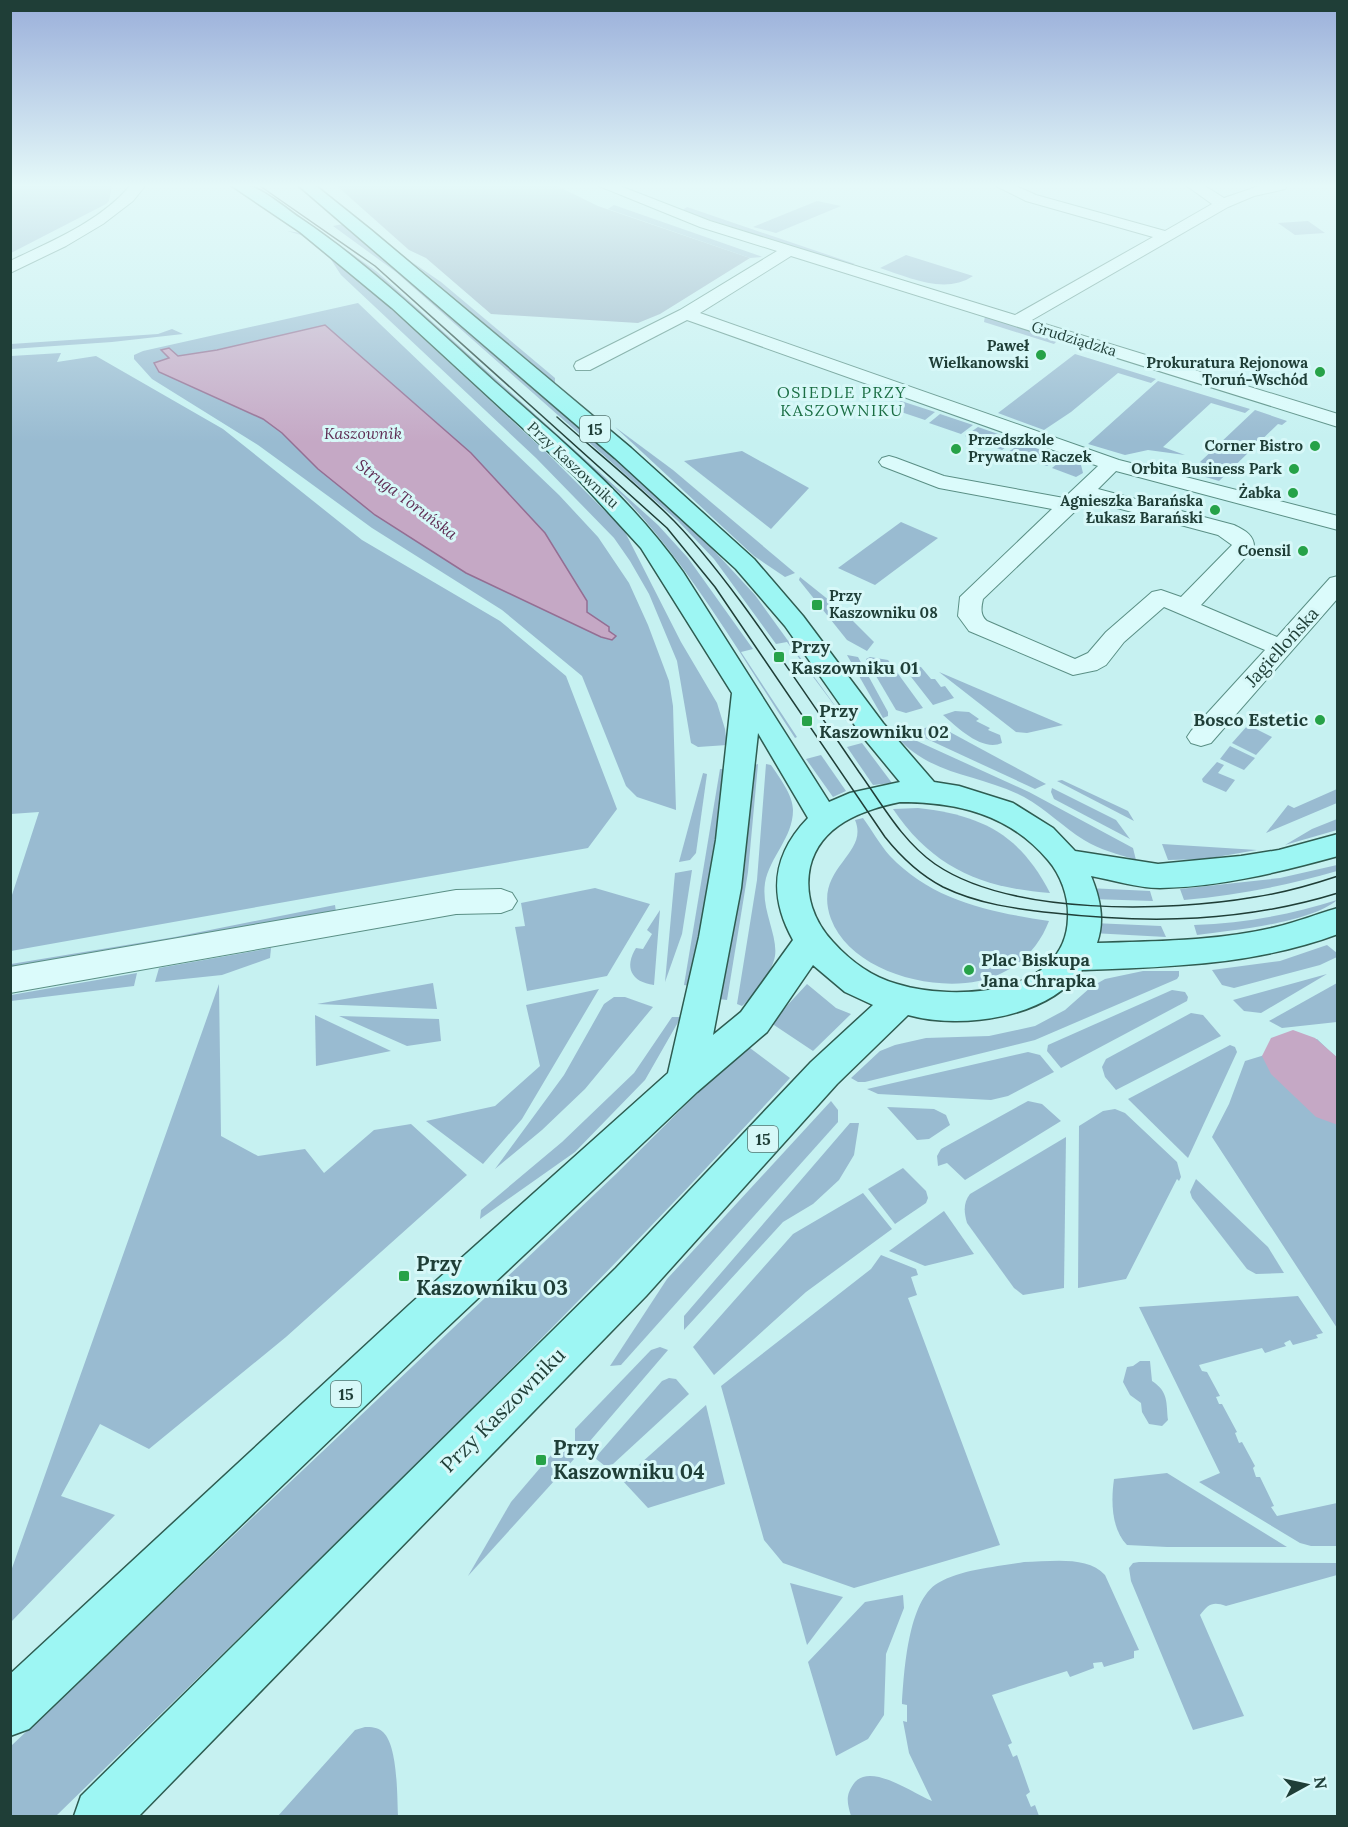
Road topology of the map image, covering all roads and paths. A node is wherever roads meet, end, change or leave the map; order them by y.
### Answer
1 (361, 271) edge
2 (411, 271) edge
3 (755, 271) edge
4 (858, 271) edge
5 (1105, 271) edge
6 (686, 314) junction
7 (1017, 321) junction
8 (583, 366) dead end
9 (1338, 421) edge
10 (889, 462) dead end
11 (1112, 464) junction
12 (1075, 498) junction
13 (1338, 523) edge
14 (1338, 583) edge
15 (1185, 607) junction
16 (1282, 648) junction
17 (746, 693) junction
18 (1202, 737) dead end
19 (925, 792) junction
20 (824, 819) junction
21 (1338, 845) edge
22 (1066, 861) junction
23 (501, 901) dead end
24 (1338, 920) edge
25 (811, 940) junction
26 (1074, 957) junction
27 (10, 980) edge
28 (901, 1000) junction
29 (684, 1081) junction
30 (10, 1710) edge
31 (101, 1816) edge

1 - 17 main road, Przy Kaszowniku / 15
2 - 19 main road, 15
3 - 6 street
4 - 7 street, Grudziądzka
5 - 7 street
6 - 8 street
6 - 11 street
7 - 9 street, Grudziądzka
10 - 12 street
11 - 12 street
11 - 13 street
12 - 15 street
12 - 15 street
14 - 16 street, Jagiellońska
15 - 16 street
16 - 18 street, Jagiellońska
17 - 20 main road, Przy Kaszowniku
17 - 29 main road
19 - 20 main road
19 - 22 main road
20 - 25 main road
21 - 22 main road
22 - 26 main road
23 - 27 street
24 - 26 main road
25 - 28 main road
25 - 29 main road
26 - 28 main road
28 - 31 main road, Przy Kaszowniku / 15
29 - 30 main road, 15

